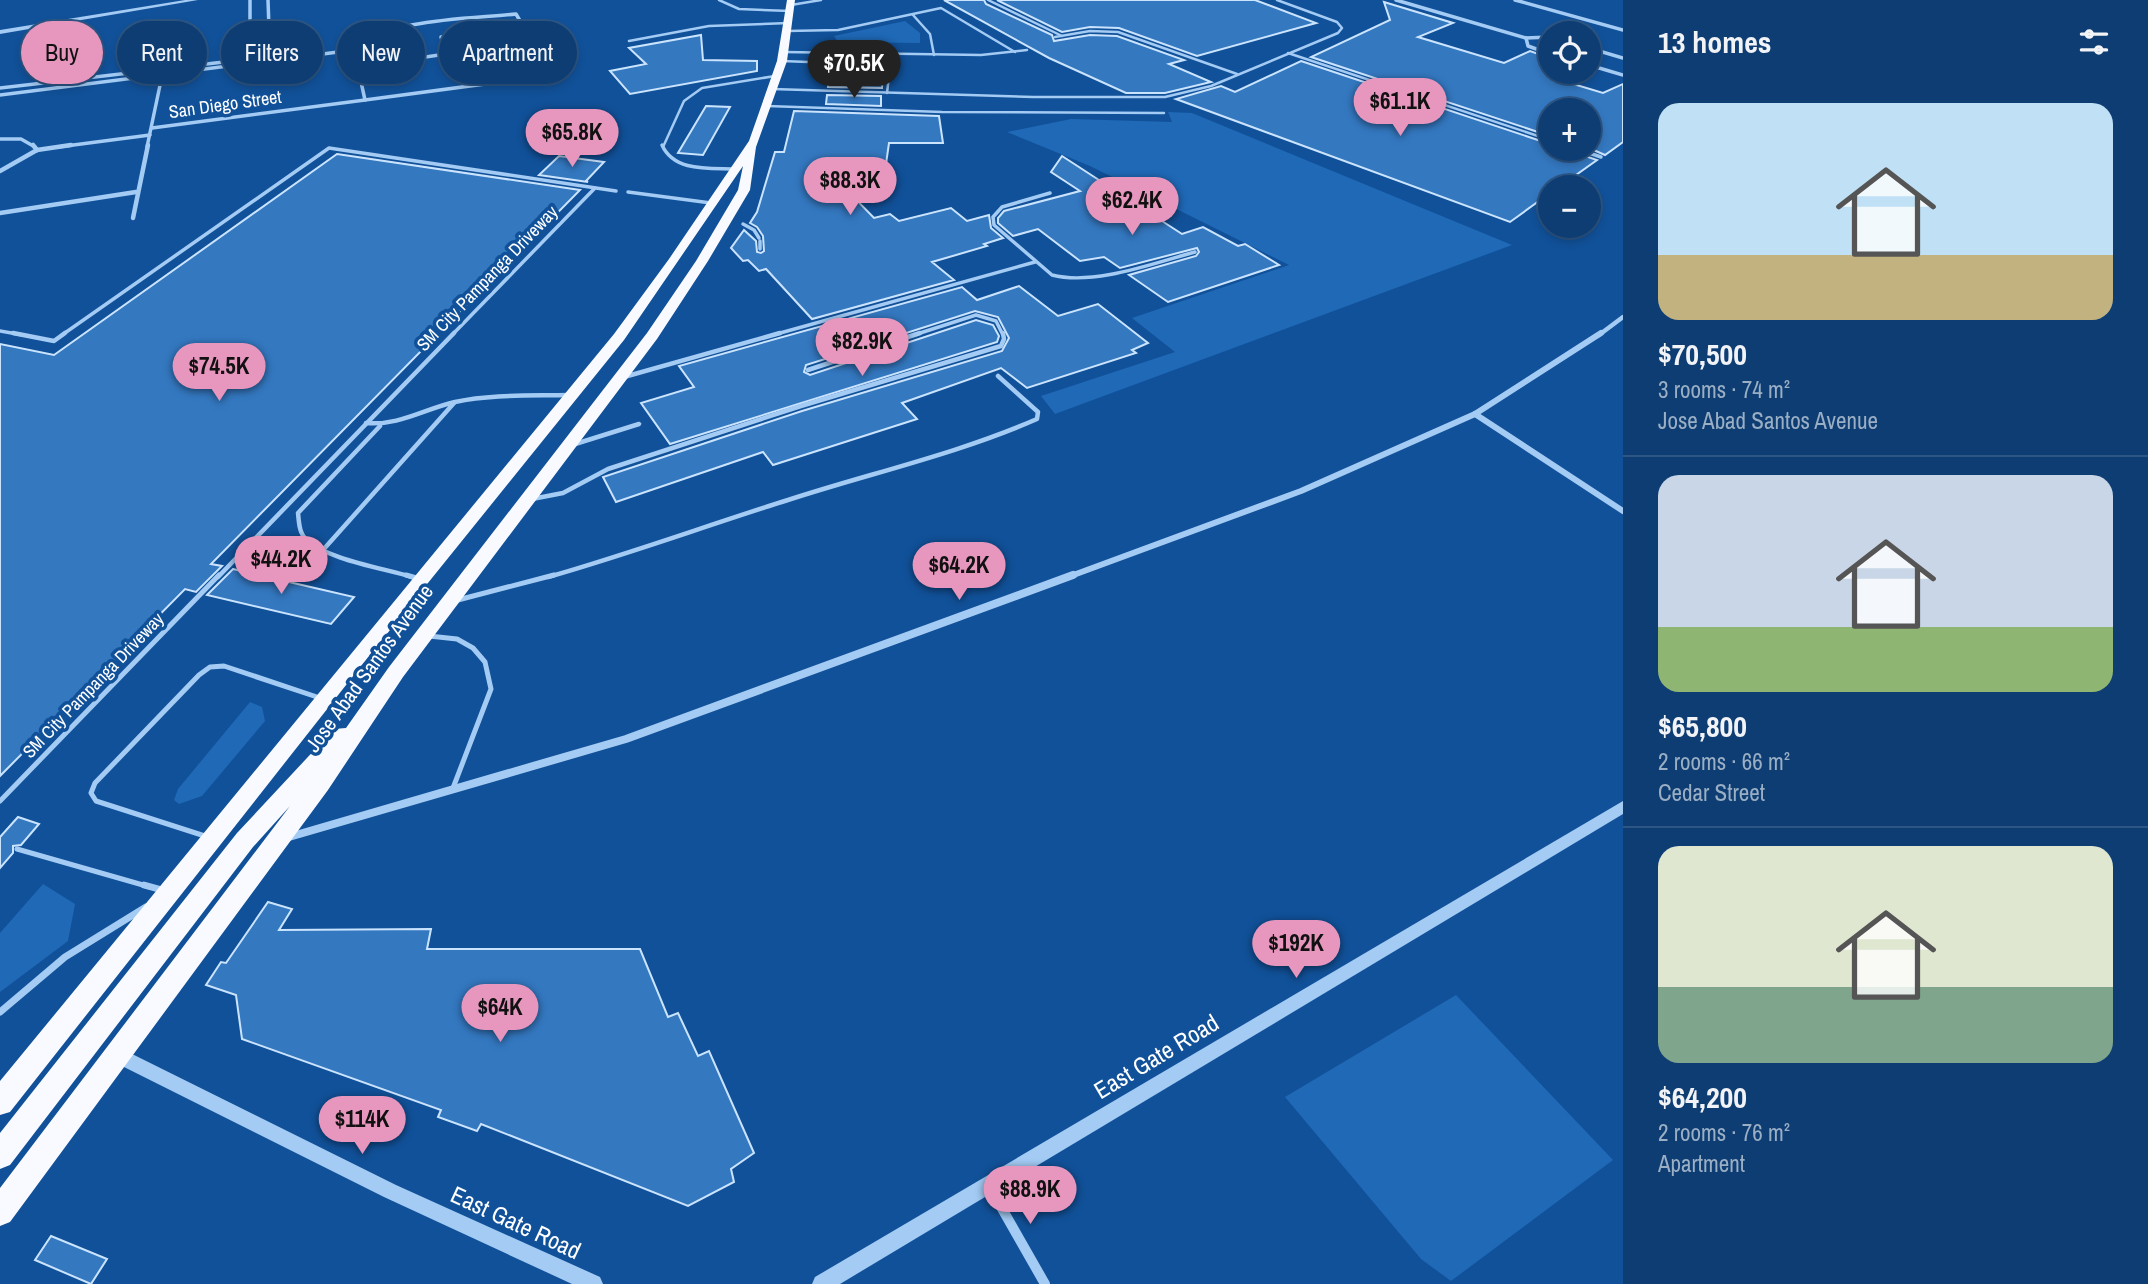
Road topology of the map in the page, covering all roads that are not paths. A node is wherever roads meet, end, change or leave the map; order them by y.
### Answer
1 (166, 0) edge
2 (195, 0) edge
3 (250, 0) edge
4 (268, 0) edge
5 (719, 0) edge
6 (821, 0) edge
7 (988, 0) edge
8 (1277, 0) edge
9 (1396, 0) edge
10 (1515, 0) edge
11 (791, 5) edge
12 (912, 15) junction
13 (250, 21) edge
14 (269, 21) edge
15 (462, 21) edge
16 (520, 21) edge
17 (0, 26) edge
18 (788, 27) junction
19 (1623, 30) edge
20 (0, 32) edge
21 (1062, 36) junction
22 (1055, 37) dead end
23 (1526, 38) junction
24 (1538, 38) edge
25 (629, 40) dead end
26 (1027, 50) dead end
27 (1538, 50) edge
28 (1015, 52) junction
29 (1601, 52) edge
30 (1288, 53) junction
31 (934, 55) junction
32 (783, 56) junction
33 (1623, 58) edge
34 (1601, 69) edge
35 (117, 74) edge
36 (1237, 75) junction
37 (1623, 75) edge
38 (777, 76) junction
39 (117, 80) edge
40 (161, 84) edge
41 (362, 84) edge
42 (485, 84) edge
43 (0, 88) edge
44 (772, 89) junction
45 (887, 93) junction
46 (0, 95) edge
47 (365, 100) junction
48 (767, 106) junction
49 (1164, 113) dead end
50 (152, 128) junction
51 (150, 135) junction
52 (1538, 136) edge
53 (0, 139) edge
54 (754, 141) junction
55 (37, 150) junction
56 (734, 169) junction
57 (0, 171) edge
58 (594, 188) junction
59 (616, 191) dead end
60 (136, 192) junction
61 (628, 192) dead end
62 (1050, 192) dead end
63 (711, 203) junction
64 (0, 213) edge
65 (133, 218) dead end
66 (743, 224) dead end
67 (760, 248) dead end
68 (1195, 253) dead end
69 (1035, 262) junction
70 (654, 288) junction
71 (682, 293) junction
72 (1623, 317) edge
73 (0, 331) edge
74 (807, 370) dead end
75 (998, 376) dead end
76 (621, 378) junction
77 (572, 395) junction
78 (454, 402) junction
79 (1475, 414) junction
80 (366, 423) junction
81 (639, 424) dead end
82 (380, 426) junction
83 (569, 446) junction
84 (492, 491) junction
85 (529, 499) junction
86 (1623, 511) edge
87 (323, 550) junction
88 (421, 579) junction
89 (451, 601) junction
90 (424, 635) junction
91 (397, 672) junction
92 (323, 699) junction
93 (453, 788) junction
94 (0, 801) edge
95 (1623, 807) edge
96 (212, 838) junction
97 (277, 840) junction
98 (17, 849) dead end
99 (183, 896) junction
100 (0, 1012) edge
101 (118, 1055) junction
102 (0, 1102) edge
103 (0, 1156) edge
104 (988, 1184) junction
105 (0, 1212) edge
106 (593, 1284) edge
107 (822, 1284) edge
108 (1045, 1284) edge

1 - 17 street
2 - 20 street
3 - 13 street
4 - 14 street
5 - 11 lane
6 - 11 lane
7 - 21 lane
8 - 30 lane
9 - 23 street
10 - 19 street
11 - 18 highway, Jose Abad Santos Avenue
12 - 18 lane
12 - 28 lane
12 - 31 lane
15 - 16 street
18 - 25 lane
18 - 32 highway, Jose Abad Santos Avenue
21 - 22 lane
21 - 36 lane
23 - 24 street
23 - 27 street
26 - 28 lane
28 - 31 lane
29 - 33 street
30 - 36 lane
30 - 52 lane
31 - 32 lane
32 - 38 highway, Jose Abad Santos Avenue
32 - 45 lane
34 - 37 street
35 - 43 street
36 - 45 lane
38 - 44 highway, Jose Abad Santos Avenue
38 - 56 lane
39 - 46 street
40 - 50 street
41 - 47 street
42 - 47 street, San Diego Street
44 - 45 lane
44 - 48 highway, Jose Abad Santos Avenue
47 - 50 street, San Diego Street
48 - 49 lane
48 - 54 highway, Jose Abad Santos Avenue
50 - 51 street
51 - 55 street, San Diego Street
51 - 60 street
53 - 55 street
54 - 56 highway, Jose Abad Santos Avenue
54 - 71 highway, Jose Abad Santos Avenue
55 - 57 street
56 - 63 highway, Jose Abad Santos Avenue
58 - 59 lane
58 - 73 lane, SM City Pampanga Driveway
58 - 80 lane, SM City Pampanga Driveway
60 - 64 street
60 - 65 street
61 - 63 lane
62 - 69 lane
63 - 70 highway, Jose Abad Santos Avenue
66 - 67 lane
68 - 69 lane
69 - 76 lane
70 - 71 highway
70 - 77 highway, Jose Abad Santos Avenue
71 - 76 highway, Jose Abad Santos Avenue
72 - 79 street
74 - 85 lane
75 - 89 lane
76 - 83 highway, Jose Abad Santos Avenue
77 - 78 lane
77 - 84 highway, Jose Abad Santos Avenue
78 - 82 lane
78 - 87 lane
79 - 86 street
79 - 93 street
80 - 82 lane
80 - 94 lane, SM City Pampanga Driveway
81 - 83 lane
82 - 87 lane
83 - 85 highway, Jose Abad Santos Avenue
84 - 85 highway
84 - 88 highway, Jose Abad Santos Avenue
85 - 89 highway, Jose Abad Santos Avenue
87 - 88 lane
88 - 92 highway, Jose Abad Santos Avenue
89 - 90 highway, Jose Abad Santos Avenue
90 - 91 highway, Jose Abad Santos Avenue
90 - 93 lane
91 - 97 highway, Jose Abad Santos Avenue
91 - 99 highway
92 - 96 highway, Jose Abad Santos Avenue
92 - 96 lane
93 - 97 street
95 - 104 street, East Gate Road
96 - 99 highway, Jose Abad Santos Avenue
97 - 101 highway, Jose Abad Santos Avenue
98 - 99 lane
99 - 100 lane
99 - 102 highway, Jose Abad Santos Avenue
99 - 103 highway
101 - 105 highway, Jose Abad Santos Avenue
101 - 106 street, East Gate Road
104 - 107 street, East Gate Road
104 - 108 street

